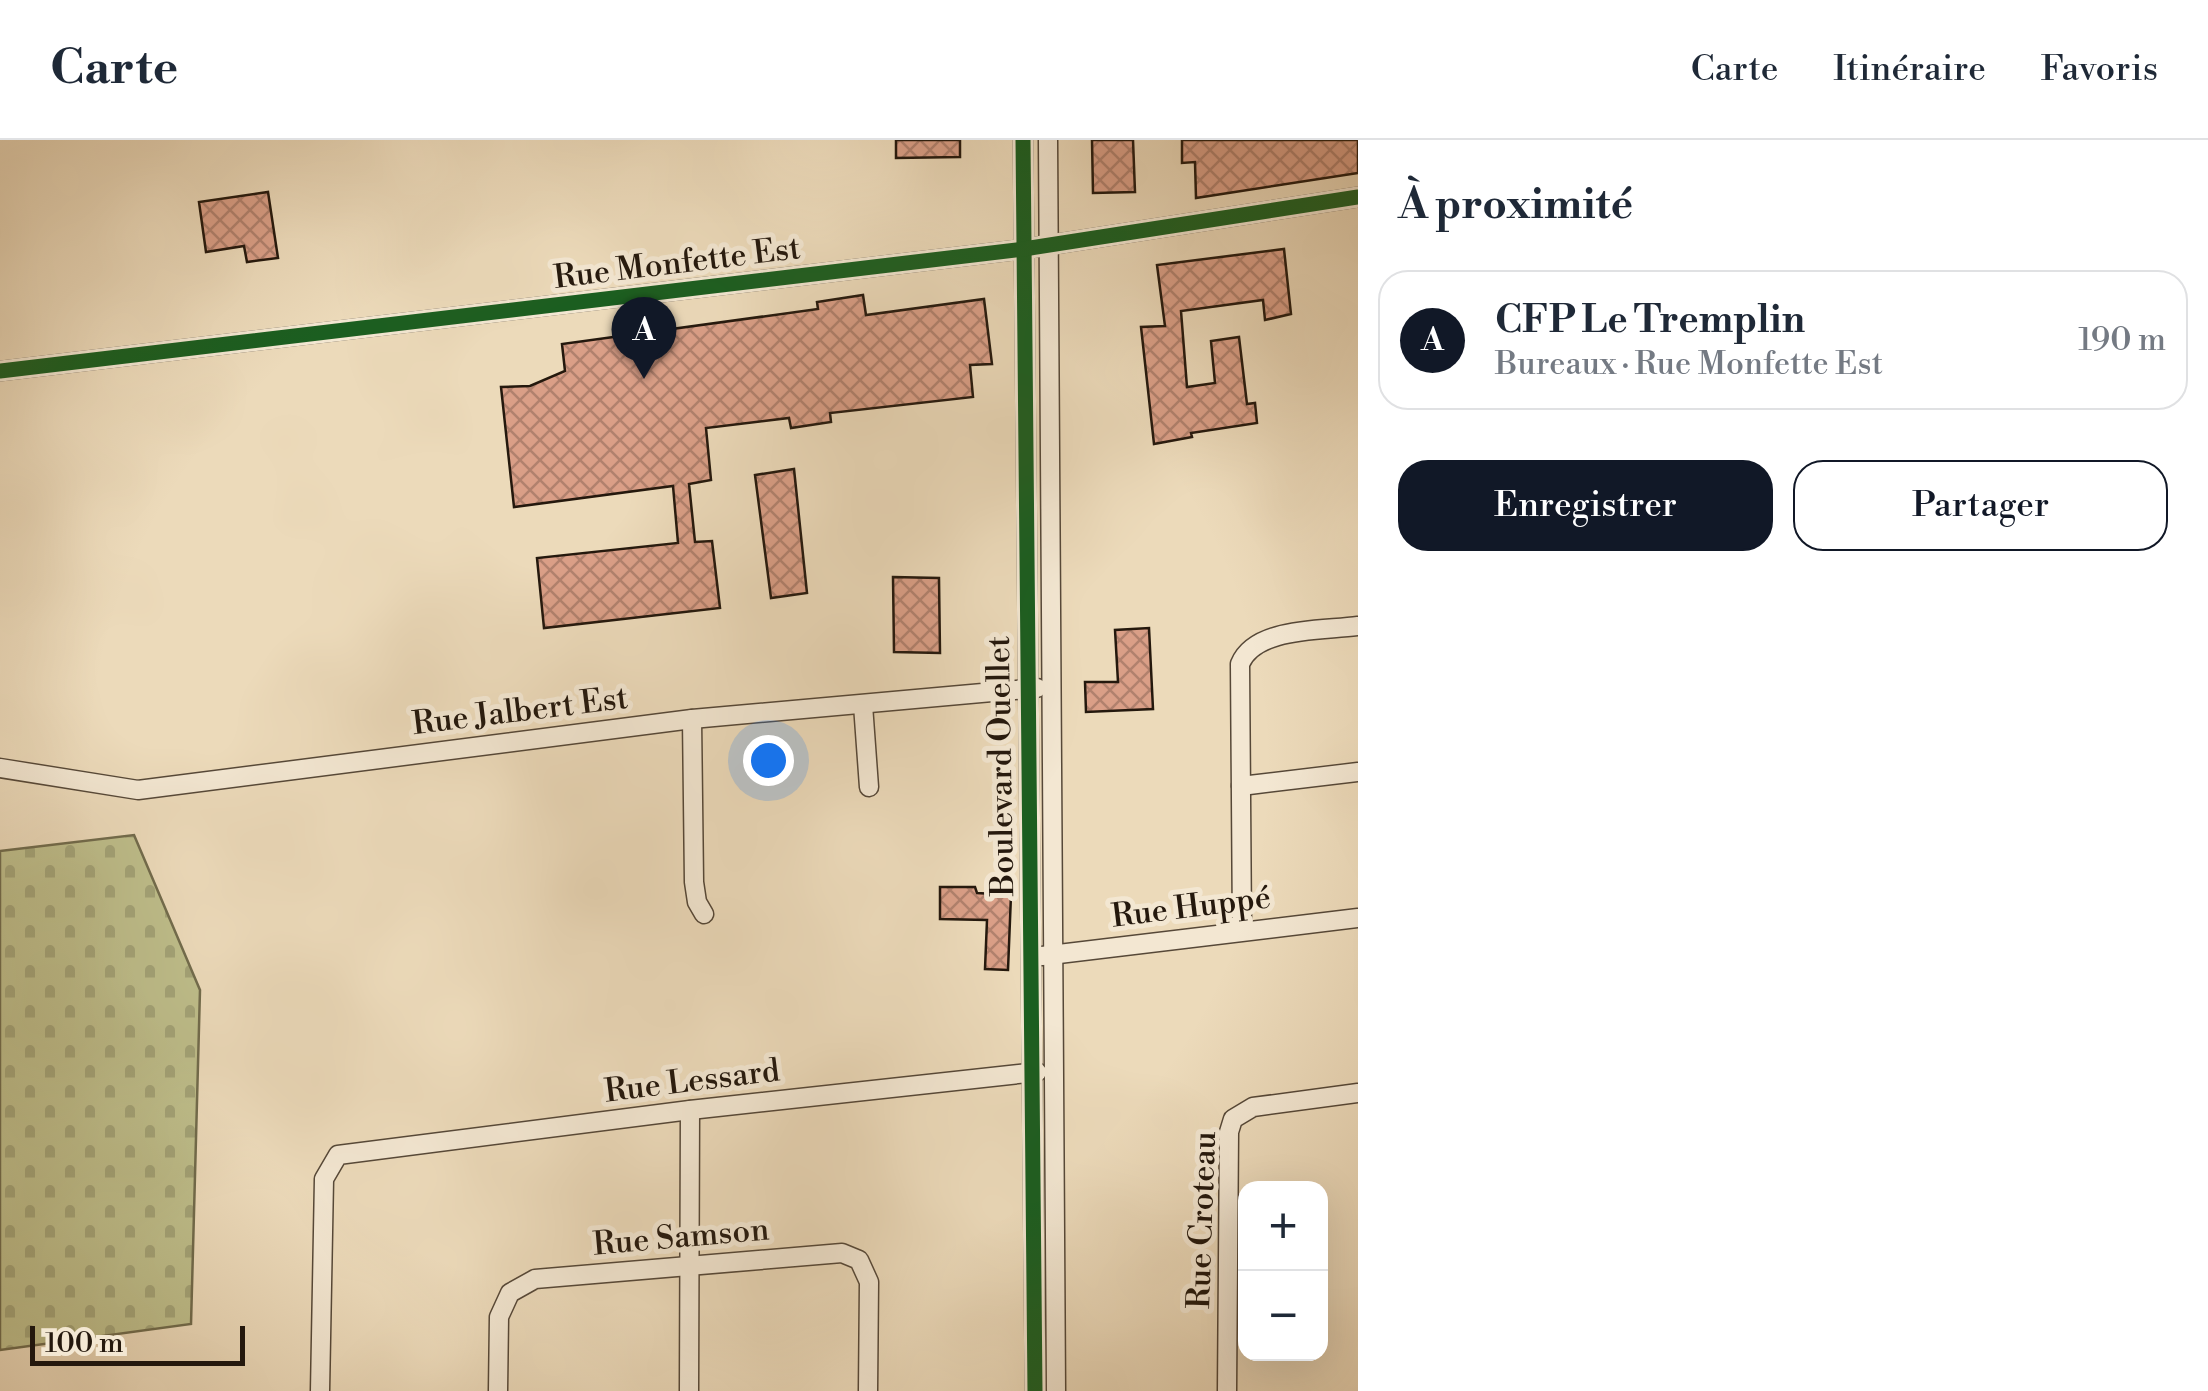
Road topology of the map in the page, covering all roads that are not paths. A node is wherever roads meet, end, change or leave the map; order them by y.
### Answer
1 (1024, 140) edge
2 (1048, 140) edge
3 (1358, 197) edge
4 (1048, 245) junction
5 (1024, 250) junction
6 (0, 371) edge
7 (1358, 626) edge
8 (1050, 686) junction
9 (1028, 689) junction
10 (863, 704) junction
11 (692, 719) junction
12 (0, 768) edge
13 (1358, 772) edge
14 (1240, 786) junction
15 (869, 788) dead end
16 (704, 914) dead end
17 (1358, 918) edge
18 (1242, 931) junction
19 (1052, 954) junction
20 (1031, 957) junction
21 (1053, 1070) junction
22 (1030, 1073) junction
23 (1358, 1094) edge
24 (690, 1110) junction
25 (690, 1267) junction
26 (320, 1391) edge
27 (498, 1391) edge
28 (689, 1391) edge
29 (868, 1391) edge
30 (1035, 1391) edge
31 (1056, 1391) edge
32 (1227, 1391) edge

1 - 5 street, Boulevard Ouellet
2 - 4 street, Boulevard Ouellet
3 - 4 street, Rue Monfette Est
4 - 5 street, Rue Monfette Est
4 - 8 street, Boulevard Ouellet
5 - 6 street, Rue Monfette Est
5 - 9 street, Boulevard Ouellet
7 - 14 street
8 - 9 street, Rue Jalbert Est
8 - 19 street, Boulevard Ouellet
9 - 10 street, Rue Jalbert Est
9 - 20 street, Boulevard Ouellet
10 - 11 street, Rue Jalbert Est
10 - 15 street
11 - 12 street, Rue Jalbert Est
11 - 16 street
13 - 14 street
14 - 18 street
17 - 18 street, Rue Huppé
18 - 19 street, Rue Huppé
19 - 20 street, Rue Huppé
19 - 21 street, Boulevard Ouellet
20 - 22 street, Boulevard Ouellet
21 - 22 street, Rue Lessard
21 - 31 street, Boulevard Ouellet
22 - 24 street, Rue Lessard
22 - 30 street, Boulevard Ouellet
23 - 32 street, Rue Croteau
24 - 25 street
24 - 26 street, Rue Lessard
25 - 27 street, Rue Samson
25 - 28 street
25 - 29 street, Rue Samson

